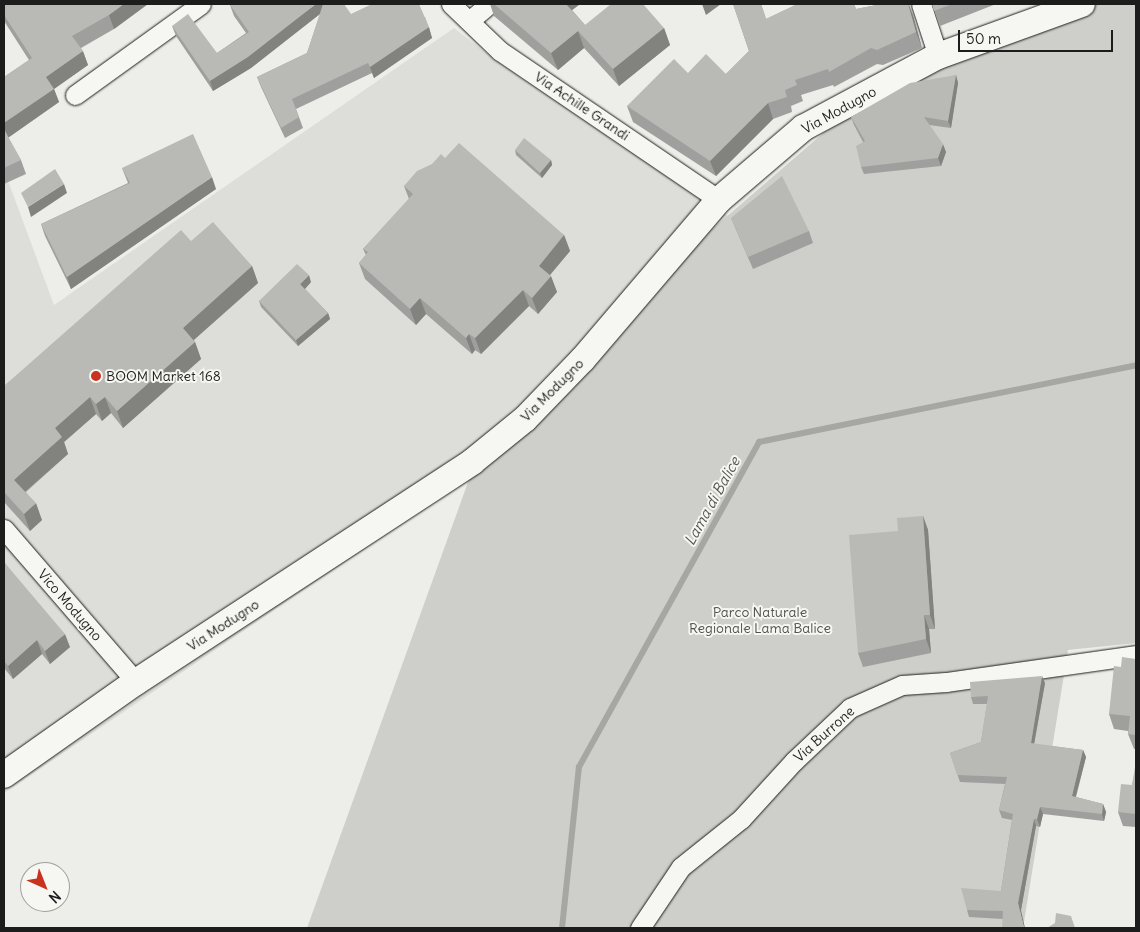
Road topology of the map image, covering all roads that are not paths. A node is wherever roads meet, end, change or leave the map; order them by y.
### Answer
1 (201, 4) edge
2 (452, 4) edge
3 (488, 4) edge
4 (921, 4) edge
5 (1082, 4) edge
6 (1046, 10) edge
7 (469, 21) junction
8 (938, 56) junction
9 (75, 95) dead end
10 (719, 200) junction
11 (4, 528) edge
12 (1136, 655) edge
13 (136, 682) junction
14 (4, 776) edge
15 (640, 928) edge

1 - 9 street
2 - 7 street, Via Achille Grandi
3 - 7 street
4 - 8 street
5 - 6 street, Via Modugno
6 - 8 street, Via Modugno
7 - 10 street, Via Achille Grandi
8 - 10 street, Via Modugno
10 - 13 street, Via Modugno
11 - 13 street, Vico Modugno
12 - 15 street, Via Burrone
13 - 14 street, Via Modugno

